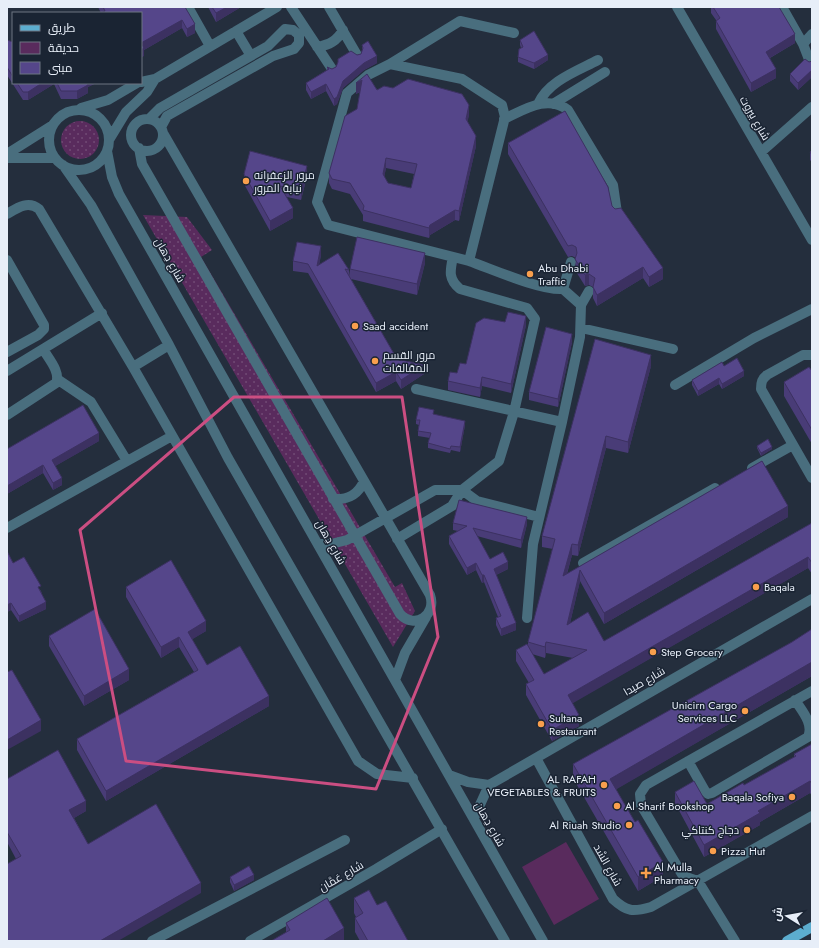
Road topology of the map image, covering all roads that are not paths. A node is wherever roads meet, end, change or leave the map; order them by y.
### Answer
1 (188, 7) edge
2 (277, 7) edge
3 (291, 7) edge
4 (329, 7) edge
5 (677, 7) edge
6 (782, 7) edge
7 (343, 30) junction
8 (236, 31) junction
9 (514, 33) dead end
10 (812, 34) edge
11 (803, 44) junction
12 (210, 46) junction
13 (317, 47) junction
14 (356, 55) edge
15 (251, 56) junction
16 (598, 60) dead end
17 (810, 62) edge
18 (390, 64) junction
19 (332, 69) edge
20 (605, 72) dead end
21 (155, 78) junction
22 (142, 82) edge
23 (135, 84) edge
24 (538, 104) junction
25 (553, 104) junction
26 (812, 107) edge
27 (79, 109) junction
28 (149, 119) junction
29 (504, 119) junction
30 (52, 125) junction
31 (162, 130) junction
32 (108, 146) junction
33 (138, 148) junction
34 (761, 152) junction
35 (7, 154) edge
36 (7, 158) edge
37 (55, 158) junction
38 (597, 158) junction
39 (63, 165) junction
40 (591, 168) edge
41 (617, 213) edge
42 (7, 214) edge
43 (812, 240) edge
44 (454, 257) junction
45 (7, 260) edge
46 (469, 261) junction
47 (571, 262) dead end
48 (563, 288) junction
49 (589, 291) dead end
50 (581, 305) junction
51 (812, 309) edge
52 (102, 313) junction
53 (581, 328) junction
54 (169, 345) junction
55 (43, 349) junction
56 (673, 349) dead end
57 (7, 352) edge
58 (812, 355) edge
59 (133, 367) junction
60 (7, 371) edge
61 (58, 379) junction
62 (675, 385) dead end
63 (416, 389) dead end
64 (514, 412) junction
65 (7, 415) edge
66 (562, 422) junction
67 (172, 436) junction
68 (793, 445) junction
69 (127, 461) junction
70 (742, 473) edge
71 (812, 478) edge
72 (364, 481) junction
73 (721, 485) edge
74 (462, 490) junction
75 (333, 499) junction
76 (539, 516) junction
77 (386, 518) junction
78 (7, 528) edge
79 (354, 535) junction
80 (397, 539) junction
81 (318, 544) junction
82 (582, 563) edge
83 (812, 599) edge
84 (427, 616) junction
85 (527, 618) dead end
86 (395, 680) junction
87 (812, 691) edge
88 (795, 700) junction
89 (536, 758) junction
90 (688, 761) junction
91 (449, 775) junction
92 (413, 778) junction
93 (489, 785) junction
94 (812, 816) edge
95 (474, 818) junction
96 (442, 828) junction
97 (345, 840) dead end
98 (698, 881) junction
99 (812, 927) edge
100 (152, 941) edge
101 (250, 941) edge
102 (505, 941) edge
103 (543, 941) edge
104 (735, 941) edge
105 (786, 941) edge

1 - 12 street
2 - 8 street
3 - 13 street
4 - 7 street
5 - 34 street, شارع بيروت
6 - 11 street
7 - 13 street
7 - 14 street
8 - 12 street
8 - 15 street
9 - 18 street
10 - 11 street
11 - 17 street
12 - 21 street
13 - 19 street
15 - 28 street
15 - 31 street
16 - 24 street
18 - 29 street
18 - 44 street
20 - 25 street
21 - 22 street
21 - 32 street
23 - 27 street
24 - 25 street
24 - 29 street
25 - 38 street
26 - 34 street
27 - 30 street
27 - 32 street
28 - 31 street
28 - 33 street
29 - 46 street
30 - 35 street
30 - 37 street
31 - 33 street
31 - 72 street
32 - 39 street
32 - 81 street, شارع دِهان
33 - 75 street
34 - 43 street, شارع بيروت
36 - 37 street
37 - 39 street
38 - 40 street
38 - 41 street
39 - 54 street
42 - 52 street
44 - 46 street
44 - 64 street
45 - 57 street
46 - 48 street
47 - 48 street
48 - 50 street
49 - 50 street
50 - 53 street
51 - 62 street
52 - 55 street
52 - 59 street
53 - 56 street
53 - 66 street
54 - 59 street
54 - 92 street
55 - 60 street
55 - 61 street
58 - 68 street
59 - 67 street
61 - 65 street
61 - 69 street
63 - 64 street
64 - 66 street
64 - 74 street
66 - 76 street
67 - 69 street
67 - 92 street
68 - 70 street
68 - 71 street
69 - 78 street
72 - 75 street
72 - 77 street
73 - 82 street
74 - 76 street
74 - 77 street
74 - 80 street
75 - 79 street
76 - 85 street
77 - 79 street
77 - 80 street
79 - 81 street
79 - 84 street
80 - 84 street
81 - 86 street, شارع دِهان
83 - 89 street, شارع صيدا
84 - 86 street
86 - 91 street, شارع دِهان
87 - 88 street
88 - 90 street
88 - 90 street
89 - 93 street, شارع صيدا
89 - 98 street, شارع السَّد
90 - 98 street
91 - 93 street
91 - 95 street, شارع دِهان
92 - 96 street
93 - 95 street
94 - 98 street, شارع السَّد
95 - 103 street, شارع دِهان
96 - 101 street, شارع عَمَّان
96 - 102 street
97 - 100 street
98 - 104 street
99 - 105 main road

